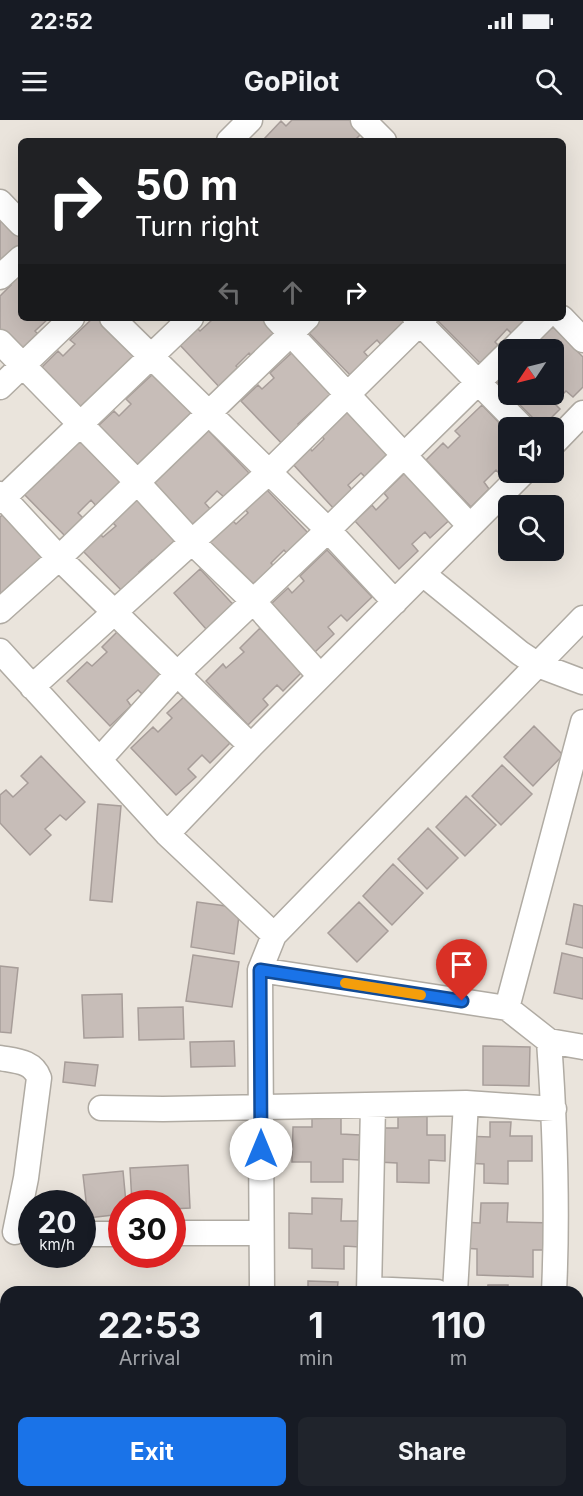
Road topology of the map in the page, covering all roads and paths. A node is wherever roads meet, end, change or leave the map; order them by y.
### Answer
1 (363, 120) edge
2 (379, 138) edge
3 (0, 202) edge
4 (18, 221) edge
5 (18, 261) edge
6 (0, 277) edge
7 (69, 321) edge
8 (115, 321) edge
9 (188, 321) edge
10 (419, 321) edge
11 (421, 321) edge
12 (541, 321) edge
13 (565, 321) edge
14 (291, 323) edge
15 (523, 339) edge
16 (583, 340) edge
17 (0, 342) edge
18 (151, 357) junction
19 (498, 363) edge
20 (23, 366) junction
21 (478, 382) junction
22 (0, 387) edge
23 (347, 394) junction
24 (209, 412) junction
25 (583, 413) edge
26 (512, 417) edge
27 (81, 425) junction
28 (564, 433) edge
29 (403, 455) junction
30 (269, 472) junction
31 (138, 483) junction
32 (513, 483) edge
33 (1, 497) edge
34 (470, 526) junction
35 (328, 530) junction
36 (192, 542) junction
37 (59, 558) junction
38 (423, 574) junction
39 (253, 601) junction
40 (395, 602) junction
41 (0, 611) edge
42 (114, 613) junction
43 (583, 618) edge
44 (0, 651) edge
45 (538, 665) junction
46 (176, 675) junction
47 (320, 676) junction
48 (583, 682) edge
49 (32, 687) junction
50 (583, 722) edge
51 (251, 746) junction
52 (100, 759) junction
53 (167, 834) junction
54 (274, 935) junction
55 (260, 970) junction
56 (507, 1008) junction
57 (549, 1041) junction
58 (583, 1047) edge
59 (0, 1058) edge
60 (466, 1103) junction
61 (373, 1106) junction
62 (261, 1107) junction
63 (100, 1108) dead end
64 (554, 1109) junction
65 (15, 1232) edge
66 (186, 1233) edge
67 (261, 1233) junction
68 (262, 1286) edge
69 (369, 1286) edge
70 (455, 1286) edge
71 (554, 1286) edge

1 - 2 street
3 - 4 street
5 - 6 street
7 - 20 street
8 - 18 street
9 - 18 street
10 - 23 street
11 - 21 street
12 - 15 street
13 - 16 street
14 - 23 street
14 - 24 street
17 - 20 street
18 - 24 street
18 - 27 street
19 - 21 street
20 - 22 street
20 - 27 street
21 - 26 street
21 - 29 street
23 - 29 street
23 - 30 street
24 - 30 street
24 - 31 street
25 - 28 street
27 - 31 street
27 - 33 street
29 - 34 street
29 - 35 street
30 - 35 street
30 - 36 street
31 - 36 street
31 - 37 street
32 - 34 street
33 - 37 street
34 - 38 street
35 - 39 street
35 - 40 street
36 - 39 street
36 - 42 street
37 - 41 street
37 - 42 street
38 - 40 street
38 - 45 street
39 - 46 street
39 - 47 street
40 - 47 street
42 - 46 street
42 - 49 street
43 - 45 street
44 - 49 street
45 - 48 street
45 - 54 street
46 - 51 street
46 - 52 street
47 - 51 street
49 - 52 street
50 - 56 street
51 - 53 street
52 - 53 street
53 - 54 street
54 - 55 street
55 - 56 street
55 - 62 street
56 - 57 street
57 - 58 street
57 - 64 street
59 - 65 street
60 - 61 street
60 - 64 street
60 - 70 street
61 - 62 street
61 - 69 street
62 - 63 street
62 - 67 street
64 - 71 street
66 - 67 street
67 - 68 street

